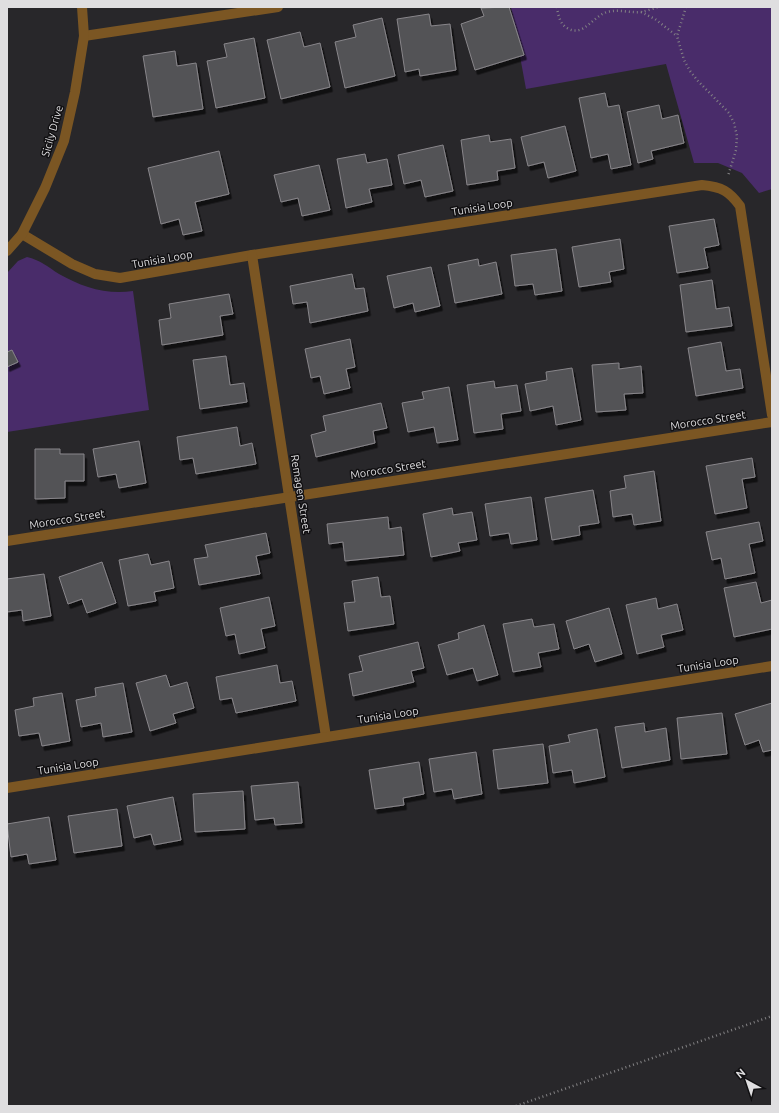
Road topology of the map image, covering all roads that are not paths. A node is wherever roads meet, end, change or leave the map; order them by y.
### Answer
1 (82, 7) edge
2 (278, 7) edge
3 (84, 36) junction
4 (22, 234) junction
5 (7, 251) edge
6 (252, 255) junction
7 (772, 415) edge
8 (772, 422) edge
9 (289, 496) junction
10 (7, 541) edge
11 (772, 666) edge
12 (326, 737) junction
13 (7, 788) edge

1 - 3 street, Sicily Drive
2 - 3 street
3 - 4 street, Sicily Drive
4 - 5 street, Sicily Drive
4 - 6 street, Tunisia Loop
6 - 7 street, Tunisia Loop
6 - 9 street, Remagen Street
8 - 9 street, Morocco Street
9 - 10 street, Morocco Street
9 - 12 street, Remagen Street
11 - 12 street, Tunisia Loop
12 - 13 street, Tunisia Loop

